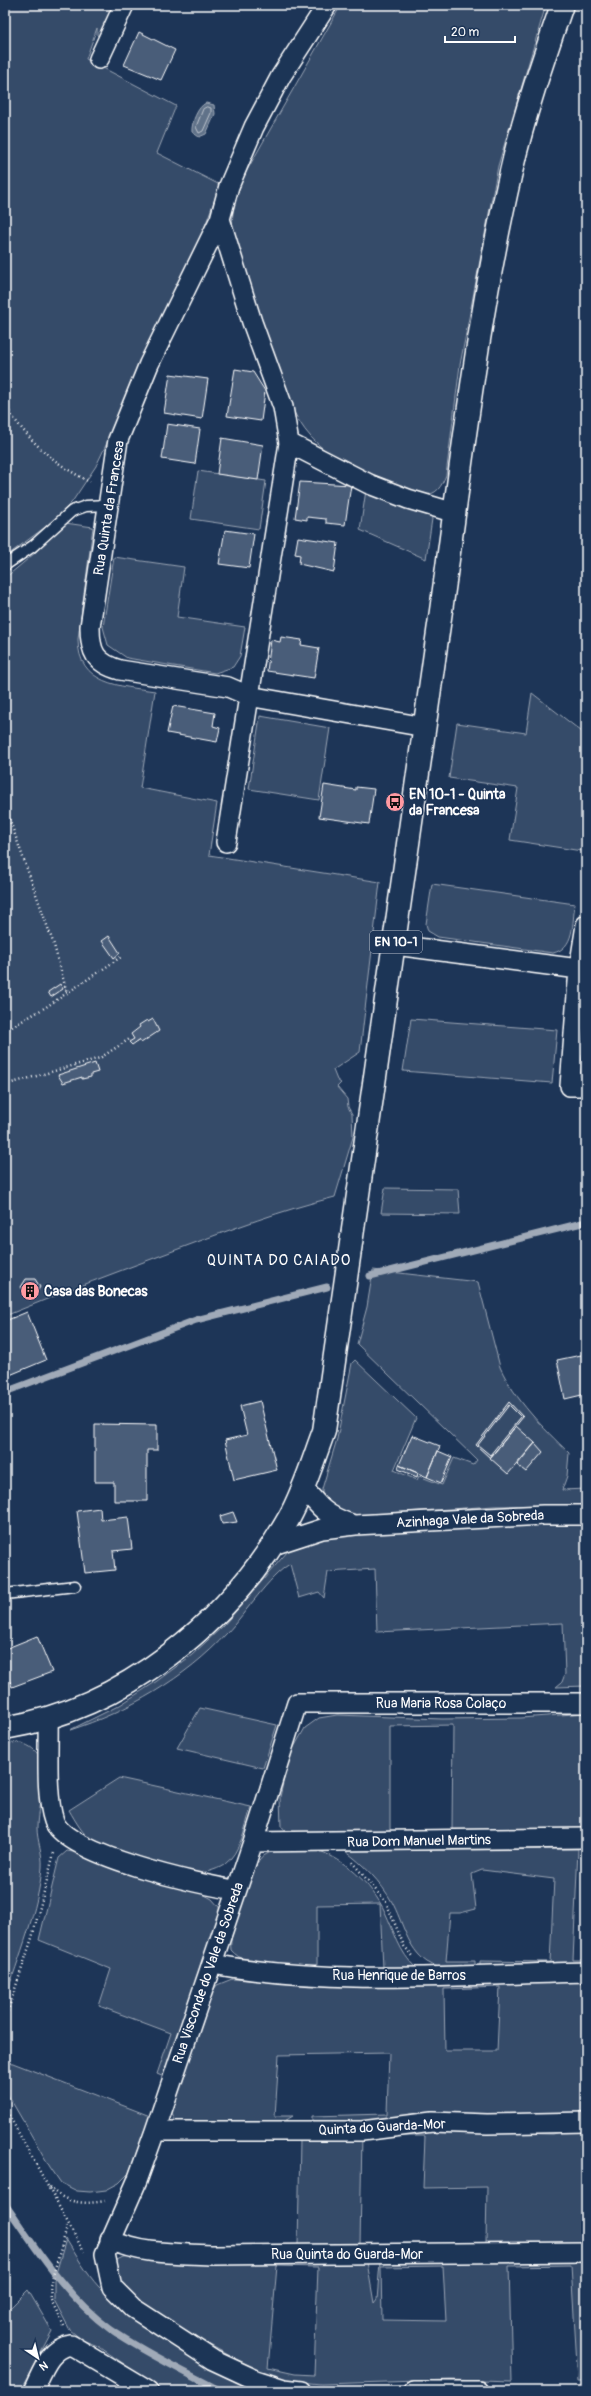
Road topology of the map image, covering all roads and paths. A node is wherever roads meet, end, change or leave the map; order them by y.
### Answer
1 (124, 5) edge
2 (327, 5) edge
3 (562, 5) edge
4 (99, 59) dead end
5 (220, 220) junction
6 (5, 404) edge
7 (289, 443) junction
8 (109, 499) junction
9 (456, 512) junction
10 (5, 565) edge
11 (249, 696) junction
12 (425, 727) junction
13 (8, 815) dead end
14 (226, 842) dead end
15 (586, 925) edge
16 (395, 945) junction
17 (121, 957) dead end
18 (579, 969) junction
19 (67, 993) junction
20 (5, 1031) edge
21 (131, 1038) dead end
22 (5, 1085) edge
23 (578, 1086) edge
24 (304, 1487) junction
25 (586, 1514) edge
26 (355, 1525) junction
27 (273, 1545) junction
28 (75, 1586) dead end
29 (5, 1594) edge
30 (586, 1703) edge
31 (297, 1704) joint
32 (48, 1717) junction
33 (5, 1728) edge
34 (54, 1822) junction
35 (586, 1838) edge
36 (253, 1842) junction
37 (324, 1842) junction
38 (236, 1890) junction
39 (212, 1964) junction
40 (586, 1972) edge
41 (430, 1975) junction
42 (5, 2019) edge
43 (5, 2108) edge
44 (586, 2122) edge
45 (154, 2131) junction
46 (46, 2185) junction
47 (108, 2201) dead end
48 (68, 2223) junction
49 (110, 2240) junction
50 (586, 2252) edge
51 (88, 2258) dead end
52 (71, 2345) junction
53 (33, 2391) edge
54 (148, 2391) edge
55 (301, 2391) edge
56 (414, 2391) edge
57 (479, 2391) edge

1 - 4 street
2 - 5 street, Rua Quinta da Francesa
3 - 9 main road, EN 10-1
5 - 7 street
5 - 8 street, Rua Quinta da Francesa
6 - 8 path
7 - 9 street
7 - 11 street
8 - 10 lane
8 - 11 street, Rua Quinta da Francesa
9 - 12 main road, EN 10-1
11 - 12 street, Rua Quinta da Francesa
11 - 14 street
12 - 16 main road, EN 10-1
13 - 19 path
15 - 18 street
16 - 18 street
16 - 24 main road, EN 10-1
17 - 19 path
18 - 23 street
19 - 20 path
21 - 22 path
24 - 26 street, Azinhaga Vale da Sobreda
24 - 27 main road, EN 10-1
25 - 26 street, Azinhaga Vale da Sobreda
26 - 27 street, Azinhaga Vale da Sobreda
27 - 32 main road, EN 10-1
28 - 29 lane
30 - 31 street, Rua Maria Rosa Colaço
31 - 36 street, Rua Visconde do Vale da Sobreda
32 - 33 main road, EN 10-1
32 - 34 street
34 - 38 street
34 - 42 path
35 - 37 street, Rua Dom Manuel Martins
36 - 37 street, Rua Dom Manuel Martins
36 - 38 street, Rua Visconde do Vale da Sobreda
37 - 41 path
38 - 39 street, Rua Visconde do Vale da Sobreda
39 - 41 street, Rua Henrique de Barros
39 - 45 street, Rua Visconde do Vale da Sobreda
40 - 41 street, Rua Henrique de Barros
43 - 46 path
44 - 45 street, Quinta do Guarda-Mor
45 - 49 street, Rua Visconde do Vale da Sobreda
46 - 47 path
46 - 48 path
48 - 51 path
48 - 52 path
49 - 50 street, Rua Quinta do Guarda-Mor
49 - 55 street, Rua Visconde do Vale da Sobreda
52 - 53 street
52 - 54 street
56 - 57 street

